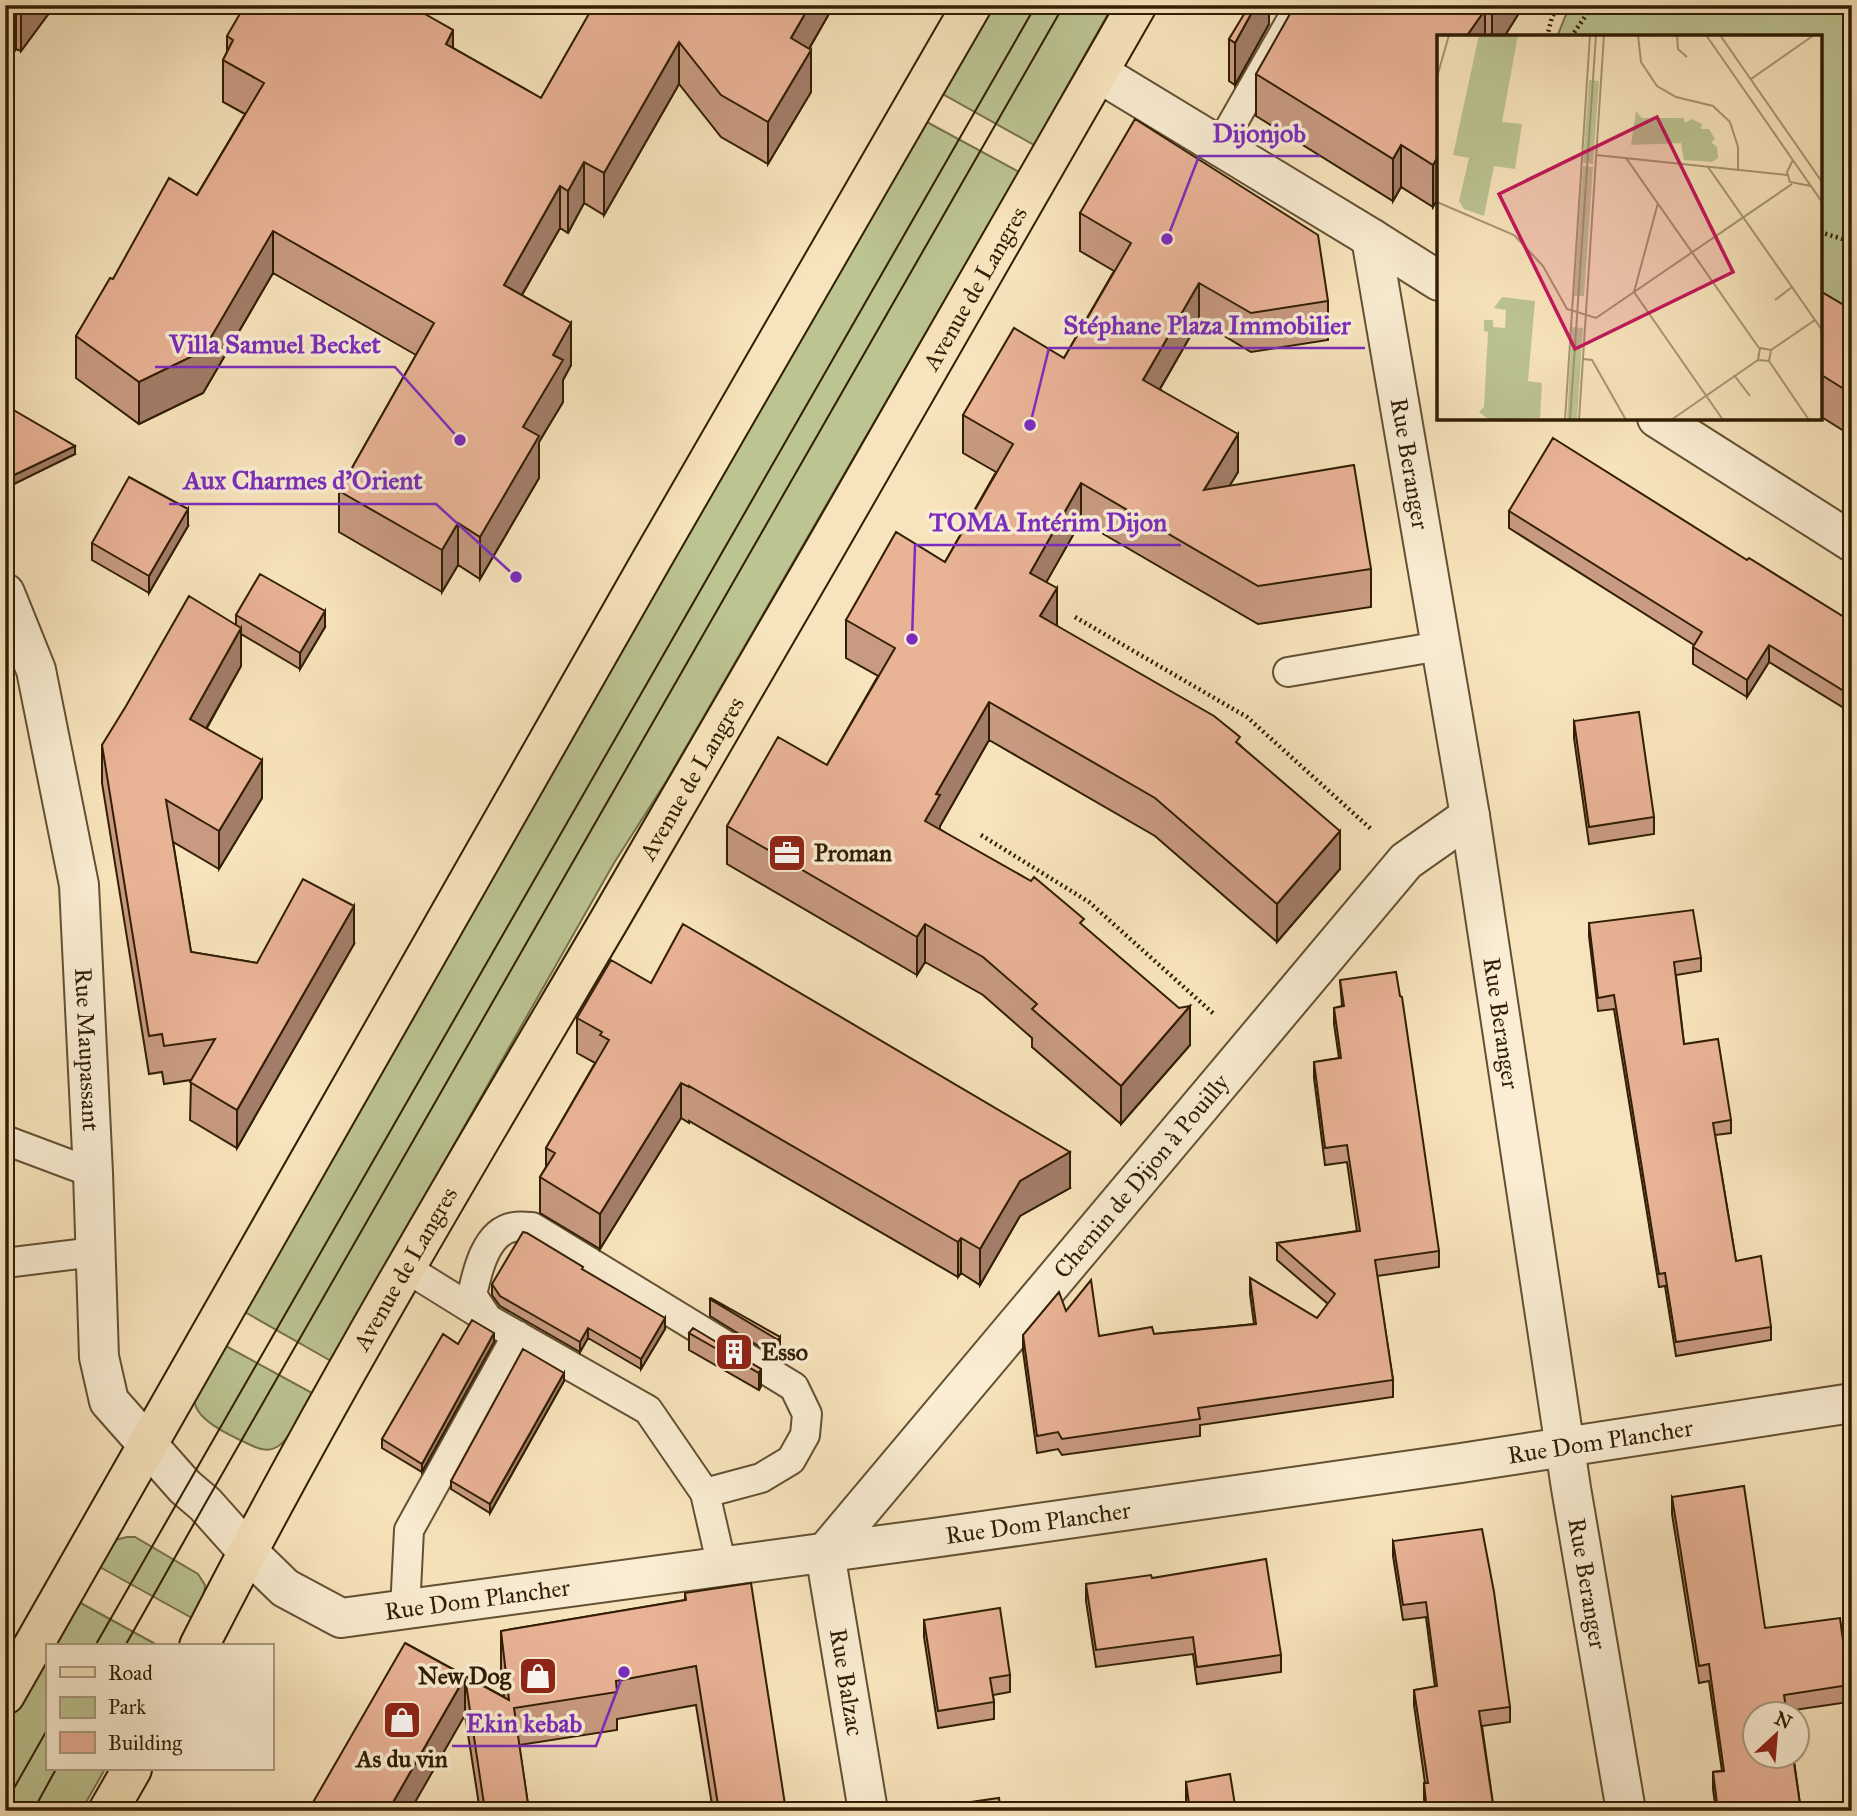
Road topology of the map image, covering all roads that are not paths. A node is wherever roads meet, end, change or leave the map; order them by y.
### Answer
1 (972, 5) edge
2 (1137, 5) edge
3 (1300, 5) edge
4 (1099, 73) junction
5 (1219, 147) junction
6 (1371, 238) junction
7 (1437, 280) edge
8 (1660, 420) edge
9 (1852, 542) edge
10 (5, 593) edge
11 (1440, 646) junction
12 (1288, 671) dead end
13 (1470, 817) junction
14 (5, 1140) edge
15 (93, 1173) junction
16 (95, 1252) junction
17 (5, 1263) edge
18 (406, 1268) junction
19 (488, 1319) junction
20 (517, 1335) junction
21 (1852, 1403) edge
22 (148, 1445) junction
23 (1566, 1448) junction
24 (185, 1487) joint
25 (705, 1493) junction
26 (247, 1551) junction
27 (825, 1553) junction
28 (722, 1567) junction
29 (405, 1610) junction
30 (200, 1644) edge
31 (5, 1695) edge
32 (131, 1770) edge
33 (108, 1811) edge
34 (868, 1811) edge
35 (1626, 1811) edge

1 - 22 main road
2 - 4 main road, Avenue de Langres
3 - 5 lane
4 - 5 street
4 - 18 main road, Avenue de Langres
5 - 6 street
6 - 7 street
6 - 11 street, Rue Beranger
8 - 9 street
10 - 15 street, Rue Maupassant
11 - 12 lane
11 - 13 street, Rue Beranger
13 - 23 street, Rue Beranger
13 - 27 street, Chemin de Dijon à Pouilly
14 - 15 lane
15 - 16 street, Rue Maupassant
16 - 17 lane
16 - 22 street, Rue Maupassant
18 - 19 lane
18 - 26 main road, Avenue de Langres
19 - 20 lane
19 - 25 lane
20 - 25 lane
20 - 29 lane
21 - 23 street, Rue Dom Plancher
22 - 24 street, Rue Maupassant
22 - 31 main road
23 - 27 street, Rue Dom Plancher
23 - 35 street, Rue Beranger
24 - 26 street, Rue Dom Plancher
25 - 28 lane
26 - 29 street, Rue Dom Plancher
26 - 30 main road, Avenue de Langres
27 - 28 street, Rue Dom Plancher
27 - 34 street, Rue Balzac
28 - 29 street, Rue Dom Plancher
32 - 33 main road

